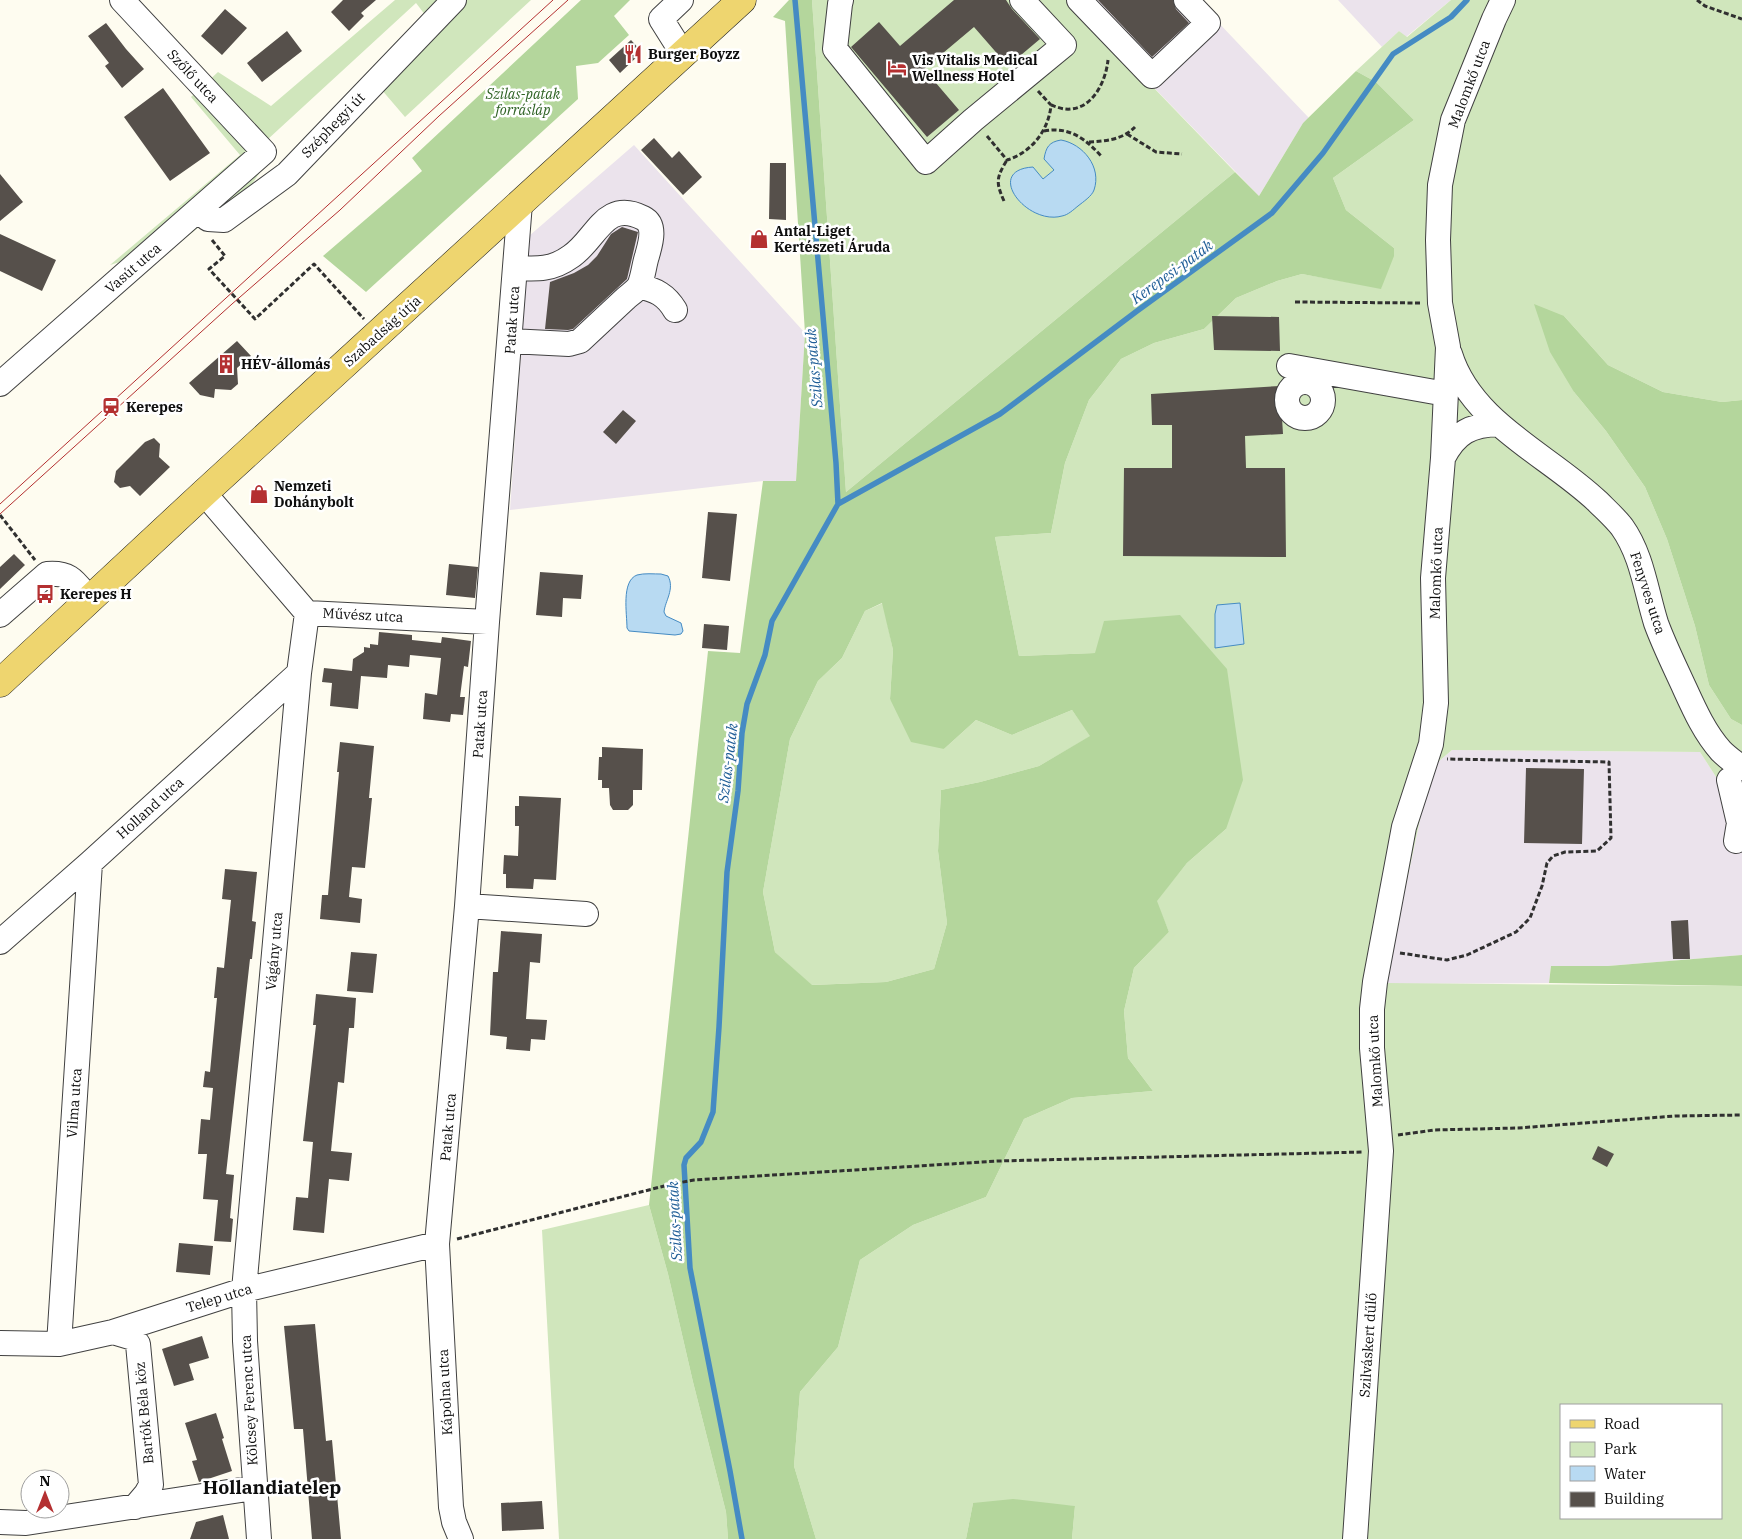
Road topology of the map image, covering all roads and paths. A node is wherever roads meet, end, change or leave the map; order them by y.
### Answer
1 (122, 0) edge
2 (454, 0) edge
3 (681, 0) edge
4 (742, 0) edge
5 (841, 0) edge
6 (1022, 0) edge
7 (1079, 0) edge
8 (1186, 0) edge
9 (1503, 0) edge
10 (1697, 0) edge
11 (1742, 19) edge
12 (683, 54) junction
13 (1108, 58) dead end
14 (1026, 77) junction
15 (1051, 105) junction
16 (973, 120) junction
17 (1135, 127) dead end
18 (1044, 131) junction
19 (1127, 134) junction
20 (1088, 142) junction
21 (264, 152) joint
22 (1182, 154) dead end
23 (1102, 157) dead end
24 (1007, 160) junction
25 (1004, 201) dead end
26 (520, 203) junction
27 (195, 214) junction
28 (516, 268) junction
29 (638, 286) junction
30 (1295, 302) dead end
31 (1440, 303) junction
32 (675, 310) dead end
33 (378, 334) junction
34 (510, 341) junction
35 (1448, 347) junction
36 (1288, 366) dead end
37 (0, 384) edge
38 (1446, 394) junction
39 (1499, 424) junction
40 (1443, 458) junction
41 (204, 493) junction
42 (0, 515) edge
43 (47, 574) junction
44 (90, 599) junction
45 (306, 613) junction
46 (0, 615) edge
47 (487, 622) junction
48 (299, 673) junction
49 (2, 677) edge
50 (1431, 744) junction
51 (1735, 774) edge
52 (1736, 841) dead end
53 (90, 863) junction
54 (467, 906) junction
55 (586, 914) dead end
56 (0, 942) edge
57 (1383, 942) junction
58 (1742, 1116) edge
59 (1381, 1144) junction
60 (437, 1244) junction
61 (244, 1290) junction
62 (113, 1332) junction
63 (0, 1343) edge
64 (59, 1344) junction
65 (254, 1488) junction
66 (135, 1507) junction
67 (0, 1522) edge
68 (26, 1523) junction
69 (46, 1539) edge
70 (259, 1539) edge
71 (460, 1539) edge
72 (1355, 1539) edge

1 - 21 street, Szőlő utca
2 - 27 street, Széphegyi út
3 - 12 street
4 - 12 main road, Szabadság útja
5 - 16 street
6 - 14 street
7 - 8 street
9 - 31 street, Malomkő utca
10 - 11 path
12 - 26 main road, Szabadság útja
13 - 15 path
14 - 15 path
14 - 16 street
15 - 18 path
16 - 24 path
17 - 19 path
18 - 20 path
18 - 24 path
19 - 20 path
19 - 22 path
20 - 23 path
21 - 27 street, Vasút utca
24 - 25 path
26 - 28 street, Patak utca
26 - 33 main road, Szabadság útja
27 - 33 path
27 - 37 street, Vasút utca
28 - 29 street
28 - 34 street, Patak utca
29 - 32 street
29 - 34 street
30 - 31 path
31 - 35 street, Malomkő utca
33 - 41 main road, Szabadság útja
34 - 47 street, Patak utca
35 - 38 street, Malomkő utca
35 - 39 street, Fenyves utca
36 - 38 street
38 - 40 street, Malomkő utca
39 - 40 street
39 - 51 street, Fenyves utca
40 - 50 street, Malomkő utca
41 - 44 main road, Szabadság útja
41 - 45 street, Művész utca
42 - 43 path
43 - 44 street
43 - 46 street
44 - 49 main road, Szabadság útja
45 - 47 street, Művész utca
45 - 48 street, Vágány utca
47 - 54 street, Patak utca
48 - 53 street, Holland utca
48 - 61 street, Vágány utca
50 - 57 street, Malomkő utca
50 - 57 path
51 - 52 street
53 - 56 street, Holland utca
53 - 64 street, Vilma utca
54 - 55 street
54 - 60 street, Patak utca
57 - 59 street, Malomkő utca
58 - 59 path
59 - 60 path
59 - 72 street, Szilváskert dűlő
60 - 61 street, Telep utca
60 - 71 street, Kápolna utca
61 - 62 street, Telep utca
61 - 65 street, Kölcsey Ferenc utca
62 - 64 street, Telep utca
62 - 66 street, Bartók Béla köz
63 - 64 street, Telep utca
65 - 66 street
65 - 70 street, Kölcsey Ferenc utca
66 - 68 street
67 - 68 street
68 - 69 street

